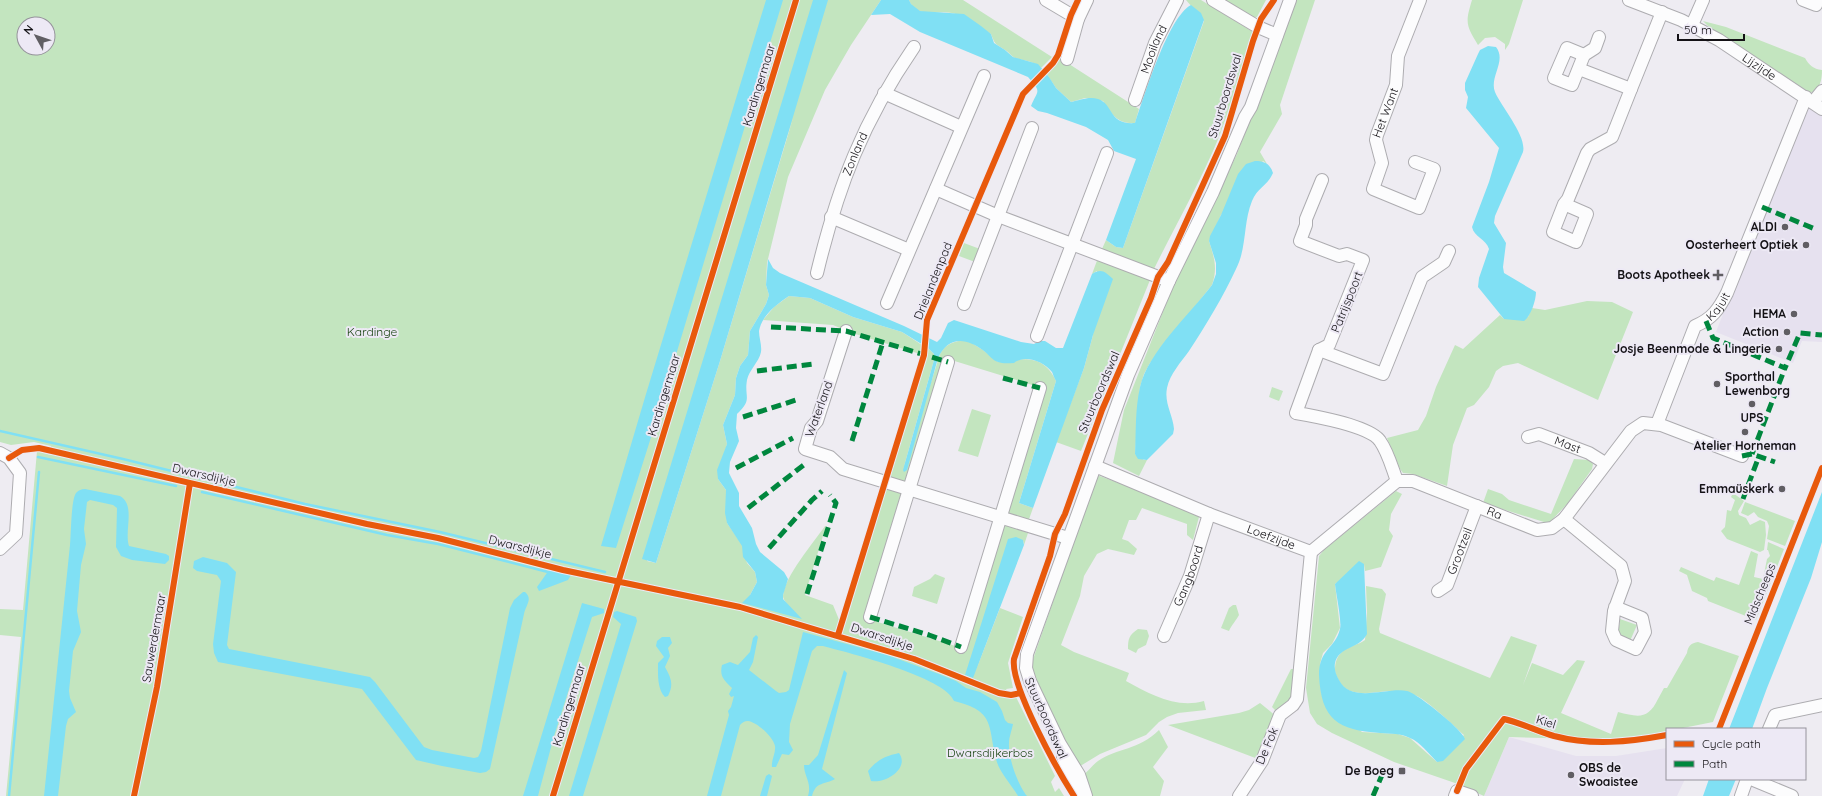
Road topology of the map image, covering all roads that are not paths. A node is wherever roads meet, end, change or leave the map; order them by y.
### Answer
1 (1046, 0) edge
2 (1087, 0) edge
3 (1177, 0) edge
4 (1213, 0) edge
5 (1283, 0) edge
6 (1290, 0) edge
7 (1420, 0) edge
8 (1629, 0) edge
9 (1703, 0) edge
10 (1803, 0) edge
11 (1818, 0) edge
12 (1662, 12) junction
13 (1078, 19) junction
14 (1692, 25) junction
15 (1273, 34) junction
16 (1599, 37) dead end
17 (914, 47) dead end
18 (1584, 55) junction
19 (1067, 59) dead end
20 (1579, 69) junction
21 (984, 76) dead end
22 (1631, 89) junction
23 (1822, 91) edge
24 (884, 93) junction
25 (1135, 100) dead end
26 (1814, 103) edge
27 (961, 127) junction
28 (1032, 128) dead end
29 (1107, 153) dead end
30 (1415, 162) dead end
31 (1322, 180) dead end
32 (936, 189) junction
33 (1564, 204) dead end
34 (998, 216) junction
35 (831, 217) junction
36 (1072, 243) junction
37 (909, 250) junction
38 (1449, 250) dead end
39 (817, 273) dead end
40 (1169, 281) junction
41 (887, 302) dead end
42 (964, 304) dead end
43 (846, 331) dead end
44 (1037, 336) dead end
45 (1319, 350) junction
46 (948, 362) dead end
47 (1040, 388) dead end
48 (1657, 424) junction
49 (1528, 437) dead end
50 (0, 453) edge
51 (1742, 456) dead end
52 (1605, 463) junction
53 (1095, 466) junction
54 (1397, 481) junction
55 (909, 490) junction
56 (1477, 506) junction
57 (1209, 514) junction
58 (1001, 517) junction
59 (1564, 519) junction
60 (1068, 538) junction
61 (0, 549) edge
62 (1311, 552) junction
63 (1438, 591) dead end
64 (1615, 607) dead end
65 (870, 617) dead end
66 (1164, 636) dead end
67 (961, 647) dead end
68 (1296, 699) joint
69 (1822, 705) edge
70 (1769, 728) edge
71 (1060, 744) junction
72 (1747, 780) edge
73 (1753, 780) edge
74 (1456, 793) edge
75 (1081, 796) edge
76 (1086, 796) edge
77 (1239, 796) edge
78 (1472, 796) edge
79 (1741, 796) edge
80 (1792, 796) edge

1 - 13 street
2 - 13 street
3 - 25 street, Mooiland
4 - 15 street
5 - 15 street
6 - 15 street, Stuurboordswal
7 - 30 street, Het Want
8 - 12 street, Lijzijde
9 - 14 street
10 - 11 street
12 - 14 street, Lijzijde
12 - 22 street
13 - 19 street
14 - 26 street, Lijzijde
15 - 40 street, Stuurboordswal
16 - 18 street
17 - 24 street, Zonland
18 - 20 street
18 - 20 street
20 - 22 street
21 - 27 street
22 - 33 street
23 - 26 street, Kajuit
24 - 27 street
24 - 35 street, Zonland
26 - 48 street, Kajuit
27 - 32 street
28 - 34 street
29 - 36 street
31 - 45 street, Patrijspoort
32 - 34 street
32 - 37 street
34 - 36 street
34 - 42 street
35 - 37 street
35 - 39 street, Zonland
36 - 40 street
36 - 44 street
37 - 41 street
38 - 45 street
40 - 53 street, Stuurboordswal
43 - 55 street, Waterland
45 - 54 street, Patrijspoort
46 - 55 street
47 - 58 street
48 - 51 street
48 - 52 street, Ra
49 - 52 street, Mast
50 - 61 street
52 - 59 street, Ra
53 - 57 street, Loefzijde
53 - 60 street, Stuurboordswal
54 - 56 street, Ra
54 - 62 street
55 - 58 street, Waterland
55 - 65 street
56 - 59 street, Ra
56 - 63 street, Grootzeil
57 - 62 street, Loefzijde
57 - 66 street, Gangboord
58 - 60 street, Waterland
58 - 67 street
59 - 64 street
60 - 71 street, Stuurboordswal
62 - 68 street, Loefzijde
68 - 77 street, De Fok
69 - 70 street
71 - 75 street, Stuurboordswal
71 - 76 street, Stuurboordswal
72 - 79 street
73 - 80 street
74 - 78 street

